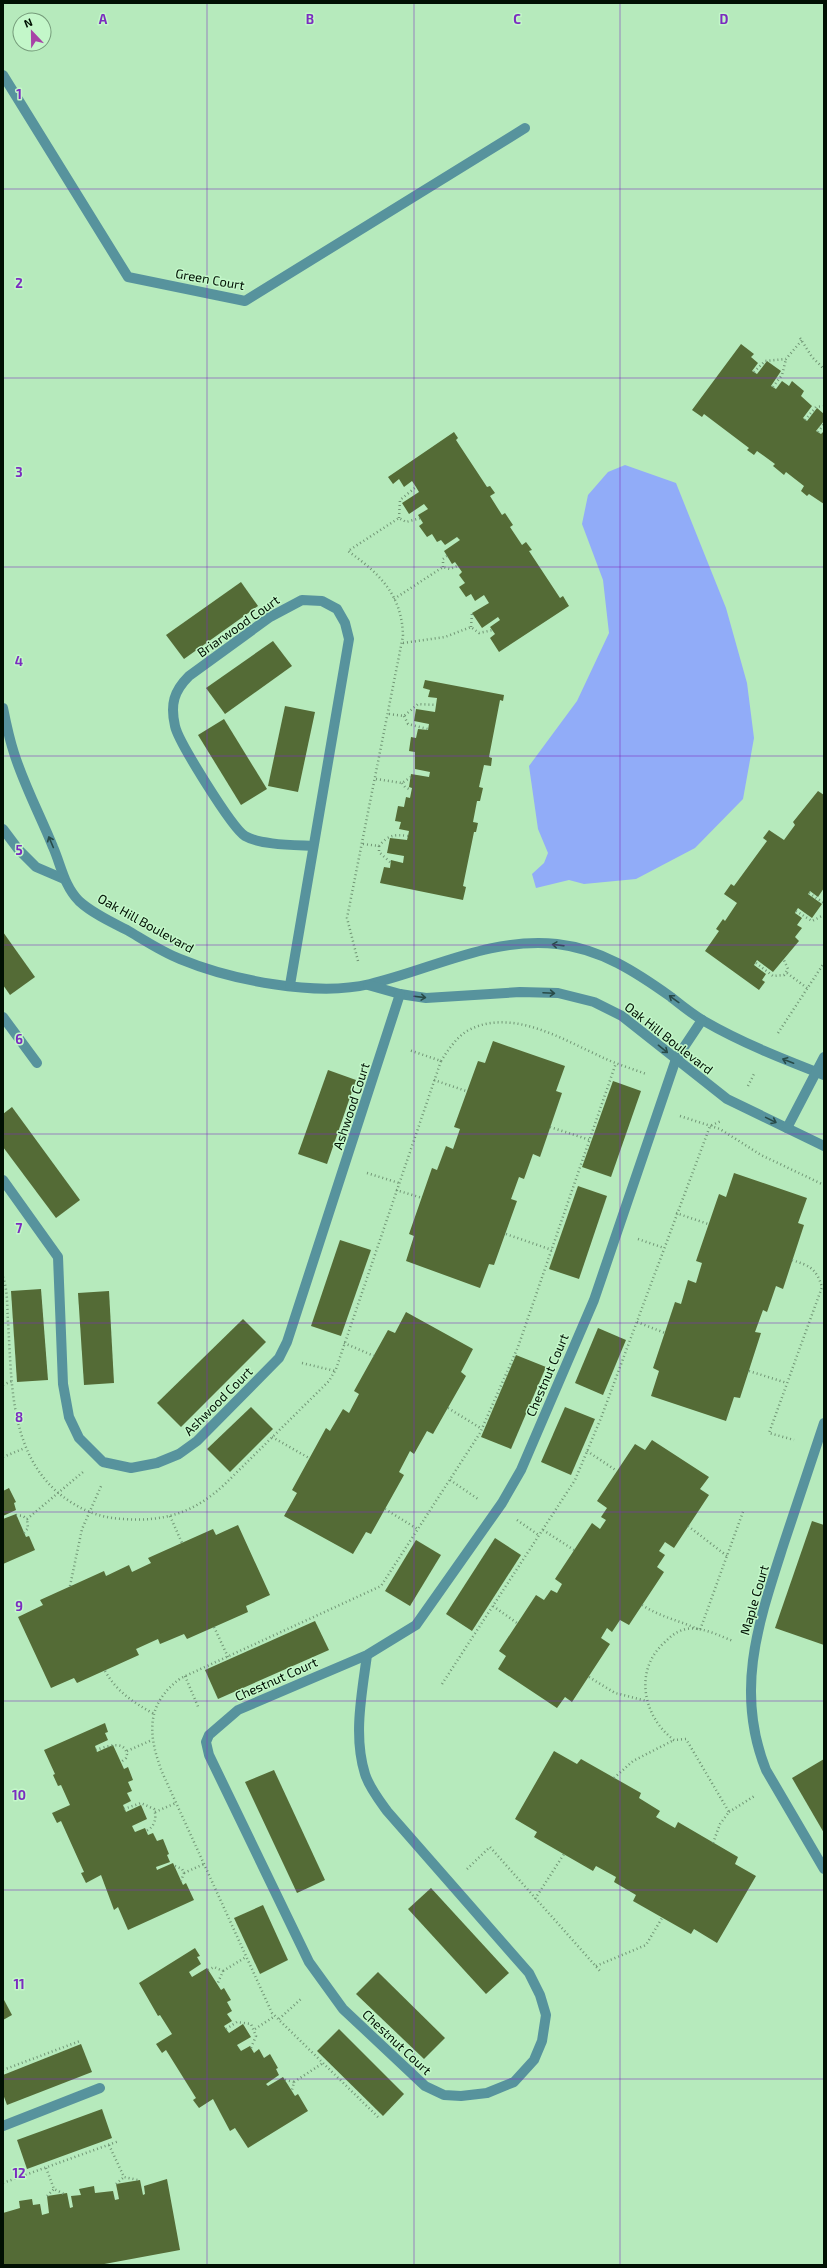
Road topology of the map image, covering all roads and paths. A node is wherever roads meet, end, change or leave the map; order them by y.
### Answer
1 (3, 75) edge
2 (526, 128) dead end
3 (786, 359) junction
4 (824, 369) edge
5 (754, 372) dead end
6 (773, 387) dead end
7 (824, 406) edge
8 (805, 420) dead end
9 (824, 424) edge
10 (818, 432) dead end
11 (416, 487) dead end
12 (399, 518) junction
13 (421, 518) dead end
14 (447, 556) dead end
15 (457, 566) dead end
16 (443, 567) junction
17 (394, 599) junction
18 (472, 613) dead end
19 (471, 627) junction
20 (492, 630) dead end
21 (403, 643) junction
22 (436, 705) dead end
23 (3, 708) edge
24 (389, 714) junction
25 (404, 716) junction
26 (428, 729) dead end
27 (411, 778) dead end
28 (376, 779) junction
29 (402, 783) junction
30 (411, 790) dead end
31 (4, 831) edge
32 (408, 836) dead end
33 (363, 844) junction
34 (313, 846) junction
35 (379, 846) junction
36 (391, 863) dead end
37 (64, 879) junction
38 (809, 893) dead end
39 (824, 903) edge
40 (796, 911) dead end
41 (824, 916) edge
42 (783, 958) dead end
43 (358, 961) dead end
44 (756, 963) dead end
45 (824, 963) edge
46 (787, 973) junction
47 (290, 985) junction
48 (368, 985) junction
49 (807, 988) junction
50 (400, 994) junction
51 (3, 1017) edge
52 (702, 1020) junction
53 (774, 1040) dead end
54 (409, 1050) dead end
55 (824, 1057) edge
56 (676, 1059) junction
57 (441, 1061) junction
58 (37, 1063) dead end
59 (616, 1063) junction
60 (757, 1068) dead end
61 (820, 1073) edge
62 (646, 1074) dead end
63 (434, 1080) junction
64 (747, 1088) dead end
65 (466, 1091) dead end
66 (675, 1114) dead end
67 (724, 1119) dead end
68 (710, 1126) junction
69 (550, 1127) dead end
70 (787, 1128) junction
71 (590, 1140) junction
72 (824, 1146) edge
73 (367, 1173) dead end
74 (3, 1180) edge
75 (399, 1183) junction
76 (824, 1185) edge
77 (396, 1190) junction
78 (422, 1198) dead end
79 (676, 1213) junction
80 (708, 1224) dead end
81 (506, 1234) dead end
82 (636, 1238) dead end
83 (664, 1248) junction
84 (552, 1250) junction
85 (792, 1260) dead end
86 (3, 1277) edge
87 (637, 1322) junction
88 (665, 1333) dead end
89 (344, 1343) junction
90 (374, 1356) dead end
91 (298, 1362) dead end
92 (335, 1371) junction
93 (749, 1371) dead end
94 (12, 1381) junction
95 (787, 1383) junction
96 (3, 1385) edge
97 (448, 1408) dead end
98 (824, 1422) edge
99 (482, 1429) junction
100 (272, 1437) junction
101 (800, 1442) dead end
102 (25, 1448) junction
103 (587, 1451) junction
104 (3, 1458) edge
105 (309, 1458) dead end
106 (84, 1471) dead end
107 (617, 1472) dead end
108 (450, 1480) junction
109 (102, 1484) dead end
110 (58, 1493) junction
111 (479, 1500) dead end
112 (385, 1509) dead end
113 (744, 1509) dead end
114 (89, 1512) junction
115 (16, 1515) dead end
116 (170, 1516) junction
117 (26, 1519) junction
118 (517, 1520) dead end
119 (688, 1526) dead end
120 (419, 1530) junction
121 (544, 1530) junction
122 (24, 1533) dead end
123 (540, 1536) junction
124 (182, 1543) dead end
125 (574, 1550) dead end
126 (727, 1556) junction
127 (70, 1586) dead end
128 (642, 1605) dead end
129 (493, 1606) junction
130 (517, 1623) dead end
131 (214, 1627) dead end
132 (700, 1630) junction
133 (736, 1641) dead end
134 (367, 1654) junction
135 (228, 1657) junction
136 (105, 1671) dead end
137 (184, 1676) junction
138 (589, 1676) dead end
139 (442, 1684) dead end
140 (647, 1701) junction
141 (199, 1709) dead end
142 (154, 1714) junction
143 (152, 1740) junction
144 (674, 1740) junction
145 (96, 1750) dead end
146 (127, 1751) junction
147 (121, 1762) dead end
148 (614, 1778) dead end
149 (758, 1794) dead end
150 (176, 1803) junction
151 (124, 1809) dead end
152 (155, 1812) junction
153 (729, 1812) junction
154 (146, 1830) dead end
155 (713, 1843) dead end
156 (564, 1854) dead end
157 (204, 1864) junction
158 (175, 1866) dead end
159 (824, 1870) edge
160 (463, 1872) dead end
161 (184, 1873) junction
162 (181, 1881) dead end
163 (536, 1899) junction
164 (662, 1918) dead end
165 (246, 1956) junction
166 (596, 1966) junction
167 (208, 1970) dead end
168 (600, 1970) dead end
169 (223, 1971) junction
170 (217, 1985) dead end
171 (301, 1999) dead end
172 (275, 2016) junction
173 (279, 2019) junction
174 (226, 2029) dead end
175 (254, 2029) junction
176 (80, 2041) dead end
177 (251, 2048) dead end
178 (323, 2063) junction
179 (3, 2070) edge
180 (285, 2080) dead end
181 (294, 2082) junction
182 (100, 2088) dead end
183 (292, 2090) dead end
184 (378, 2117) dead end
185 (3, 2126) edge
186 (119, 2141) dead end
187 (109, 2145) junction
188 (46, 2168) junction
189 (124, 2177) junction
190 (138, 2180) dead end
191 (3, 2183) edge
192 (116, 2184) dead end
193 (54, 2189) junction
194 (64, 2194) dead end
195 (47, 2196) dead end

1 - 2 street, Green Court
3 - 4 path
3 - 5 path
3 - 6 path
7 - 8 path
9 - 10 path
11 - 12 path
12 - 13 path
12 - 17 path
14 - 16 path
15 - 16 path
16 - 17 path
17 - 21 path
18 - 19 path
19 - 20 path
19 - 21 path
21 - 24 path
22 - 25 path
37 -> 23 street, Oak Hill Boulevard
24 - 25 path
24 - 28 path
25 - 26 path
27 - 29 path
28 - 29 path
28 - 33 path
29 - 30 path
31 - 37 street
32 - 35 path
33 - 35 path
33 - 43 path
34 - 34 street, Briarwood Court
34 - 47 street, Briarwood Court
35 - 36 path
37 - 47 street, Oak Hill Boulevard
38 - 39 path
40 - 41 path
42 - 46 path
44 - 46 path
45 - 49 path
46 - 49 path
47 - 48 street, Oak Hill Boulevard
48 - 50 street, Oak Hill Boulevard
52 -> 48 street, Oak Hill Boulevard
49 - 53 path
50 -> 56 street, Oak Hill Boulevard
50 - 74 street, Ashwood Court
51 - 58 street
52 - 56 street, Chestnut Court
61 -> 52 street, Oak Hill Boulevard
54 - 57 path
55 - 61 street
56 -> 70 street, Oak Hill Boulevard
56 - 134 street, Chestnut Court
57 - 59 path
57 - 63 path
59 - 62 path
59 - 71 path
60 - 64 path
61 - 70 street
63 - 65 path
63 - 75 path
66 - 68 path
67 - 68 path
68 - 76 path
68 - 79 path
69 - 71 path
70 - 72 street, Oak Hill Boulevard
71 - 84 path
73 - 75 path
75 - 77 path
77 - 78 path
77 - 89 path
79 - 80 path
79 - 83 path
81 - 84 path
82 - 83 path
83 - 87 path
84 - 99 path
85 - 95 path
86 - 94 path
87 - 88 path
87 - 103 path
89 - 90 path
89 - 92 path
91 - 92 path
92 - 100 path
93 - 95 path
94 - 96 path
94 - 102 path
95 - 101 path
97 - 99 path
98 - 159 street, Maple Court
99 - 108 path
100 - 105 path
100 - 116 path
102 - 104 path
102 - 110 path
103 - 107 path
103 - 121 path
106 - 110 path
108 - 111 path
108 - 120 path
109 - 114 path
110 - 114 path
110 - 117 path
112 - 120 path
113 - 126 path
114 - 116 path
114 - 127 path
115 - 117 path
116 - 124 path
117 - 122 path
118 - 123 path
119 - 126 path
120 - 135 path
121 - 123 path
121 - 125 path
123 - 129 path
126 - 132 path
128 - 132 path
129 - 130 path
129 - 139 path
131 - 135 path
132 - 133 path
132 - 140 path
134 - 134 street, Chestnut Court
135 - 137 path
136 - 142 path
137 - 141 path
137 - 142 path
138 - 140 path
140 - 144 path
142 - 143 path
143 - 146 path
143 - 150 path
144 - 148 path
144 - 153 path
145 - 146 path
146 - 147 path
149 - 153 path
150 - 152 path
150 - 157 path
151 - 152 path
152 - 154 path
153 - 155 path
156 - 163 path
157 - 161 path
157 - 165 path
158 - 161 path
160 - 163 path
161 - 162 path
163 - 166 path
164 - 166 path
165 - 169 path
165 - 172 path
166 - 168 path
167 - 169 path
169 - 170 path
171 - 173 path
172 - 173 path
172 - 175 path
173 - 178 path
174 - 175 path
175 - 177 path
176 - 179 path
178 - 181 path
178 - 184 path
180 - 181 path
181 - 183 path
182 - 185 street
186 - 187 path
187 - 188 path
187 - 189 path
188 - 191 path
188 - 193 path
189 - 190 path
189 - 192 path
193 - 194 path
193 - 195 path

